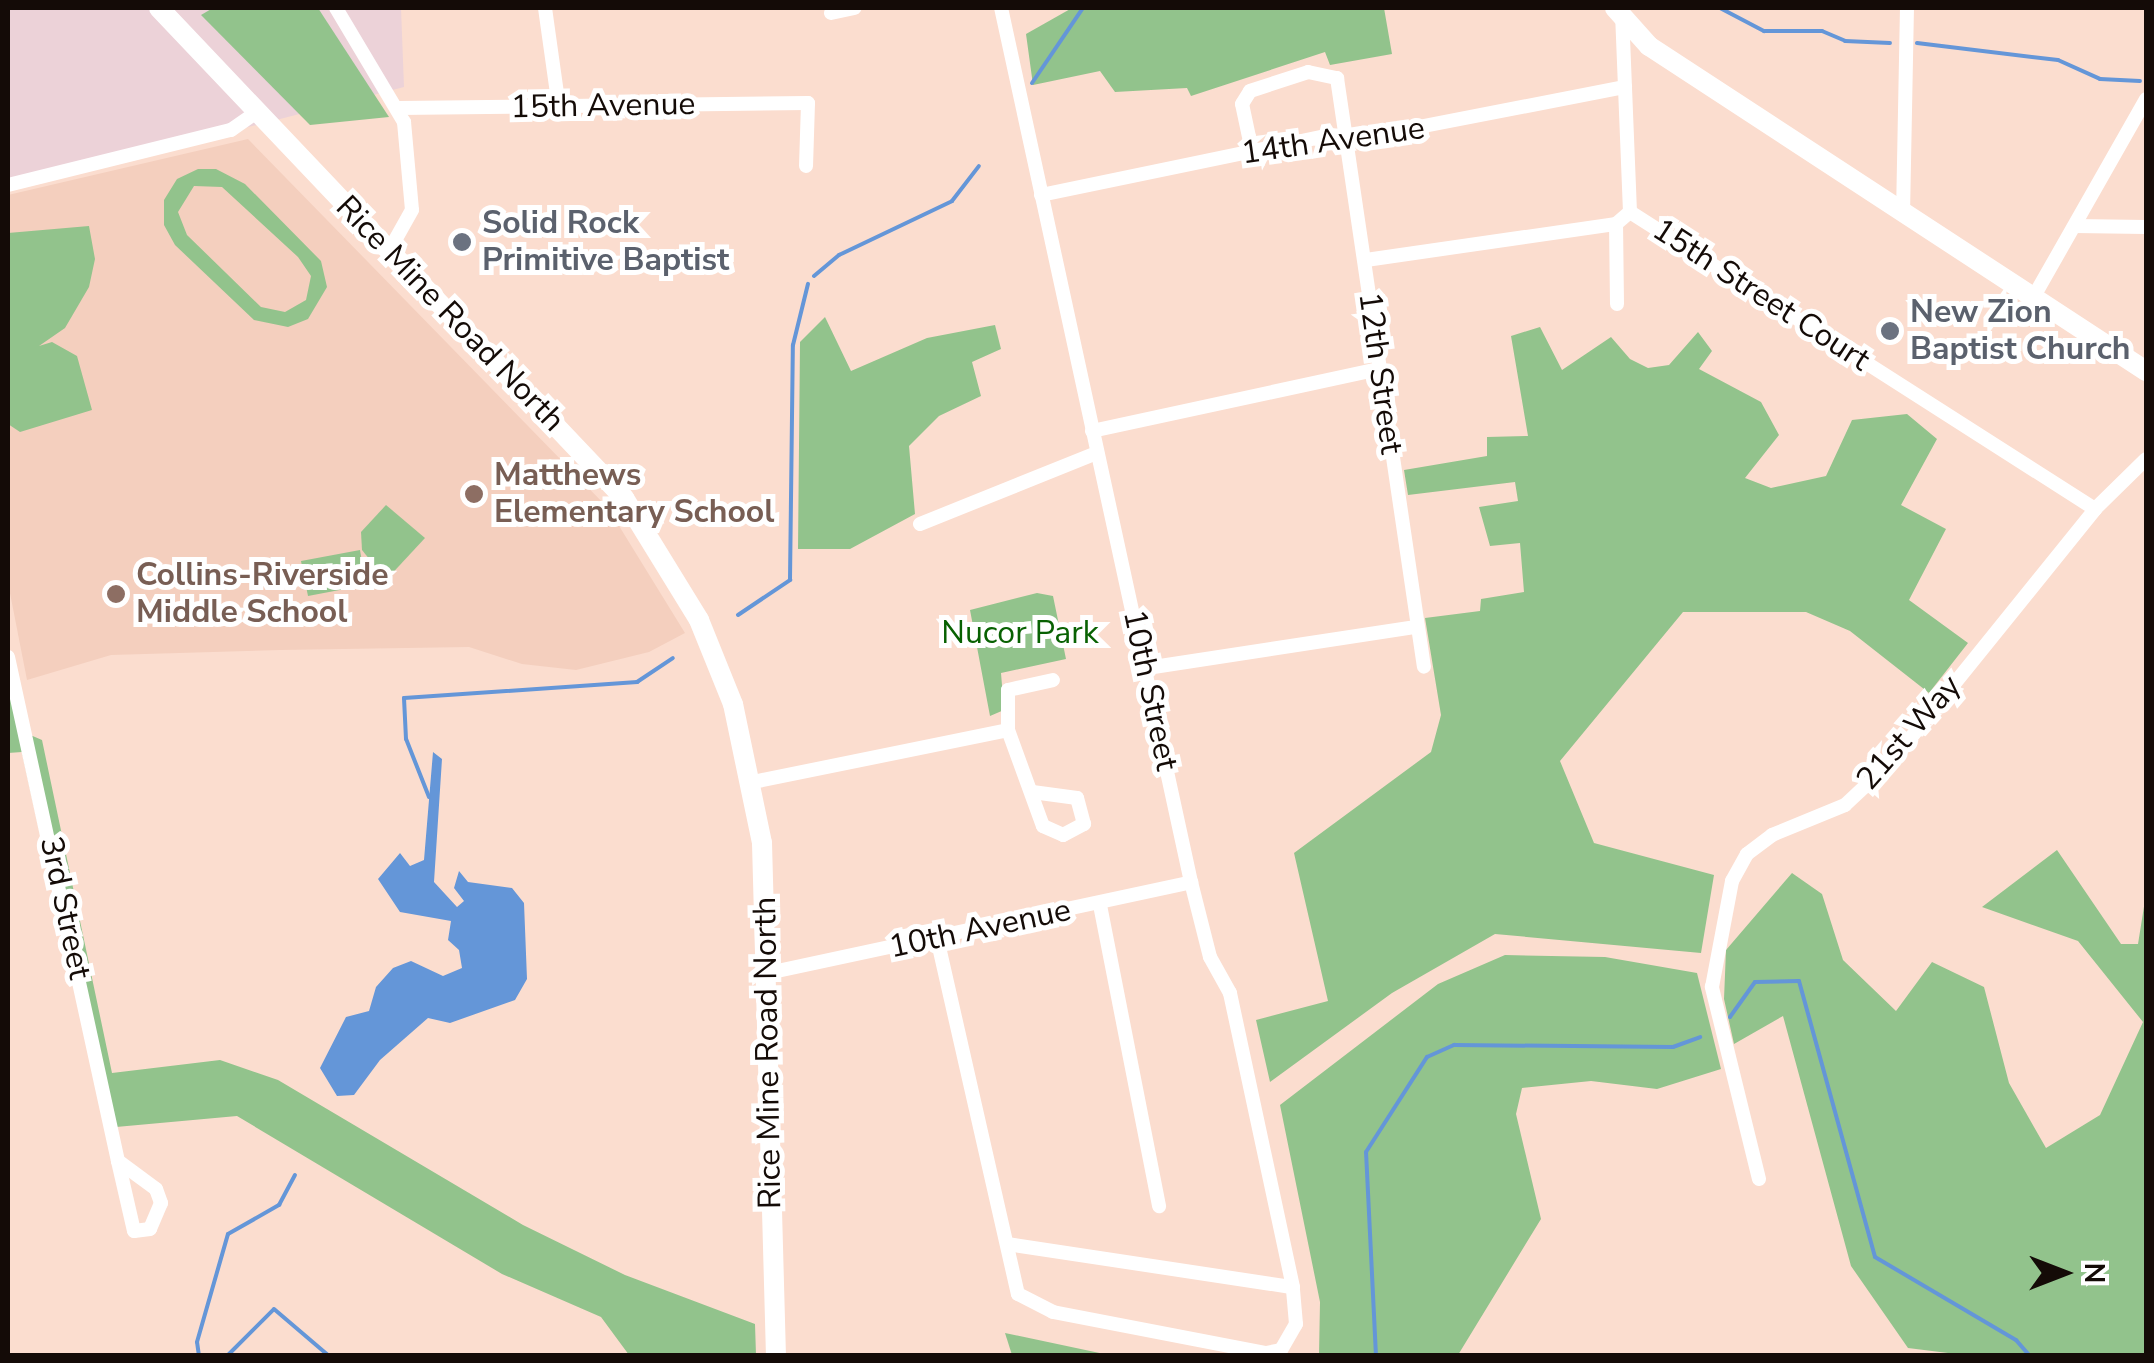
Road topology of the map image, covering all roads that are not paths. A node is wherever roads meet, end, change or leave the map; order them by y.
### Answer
1 (159, 8) edge
2 (336, 8) edge
3 (545, 8) edge
4 (854, 8) edge
5 (1002, 8) edge
6 (1907, 8) edge
7 (1619, 12) edge
8 (831, 13) dead end
9 (1626, 87) junction
10 (2146, 99) edge
11 (559, 106) junction
12 (399, 108) junction
13 (255, 114) junction
14 (1347, 136) junction
15 (1252, 151) junction
16 (806, 166) dead end
17 (8, 185) edge
18 (1041, 194) junction
19 (1630, 212) junction
20 (1903, 215) junction
21 (1616, 224) junction
22 (2075, 226) junction
23 (2146, 227) edge
24 (388, 251) junction
25 (1366, 260) junction
26 (2033, 298) junction
27 (1617, 304) dead end
28 (1379, 369) junction
29 (2146, 372) edge
30 (1092, 431) junction
31 (1097, 453) junction
32 (2146, 460) edge
33 (2095, 508) junction
34 (920, 524) dead end
35 (1416, 627) junction
36 (8, 657) edge
37 (1147, 668) junction
38 (1424, 668) dead end
39 (1053, 680) dead end
40 (1008, 730) junction
41 (753, 782) junction
42 (1032, 792) dead end
43 (1191, 882) junction
44 (1100, 905) junction
45 (937, 938) junction
46 (768, 974) junction
47 (118, 1161) junction
48 (1759, 1179) dead end
49 (1160, 1206) dead end
50 (1006, 1244) junction
51 (1294, 1288) junction
52 (776, 1356) edge

1 - 13 main road, Rice Mine Road North
2 - 12 street
3 - 11 street
4 - 8 street
5 - 18 street, 10th Street
6 - 20 street
7 - 9 street
7 - 20 main road
9 - 14 street, 14th Avenue
9 - 19 street
10 - 22 street
11 - 12 street, 15th Avenue
11 - 16 street, 15th Avenue
12 - 24 street
13 - 17 street
13 - 24 main road, Rice Mine Road North
14 - 15 street, 14th Avenue
14 - 15 street, 12th Street
14 - 25 street, 12th Street
15 - 18 street, 14th Avenue
18 - 30 street, 10th Street
19 - 21 street
19 - 33 street, 15th Street Court
20 - 26 main road
21 - 25 street
21 - 27 street
22 - 23 street
22 - 26 street
24 - 41 main road, Rice Mine Road North
25 - 28 street, 12th Street
26 - 29 main road
28 - 30 street
28 - 35 street, 12th Street
30 - 31 street, 10th Street
31 - 34 street
31 - 37 street, 10th Street
32 - 33 street, 21st Way
33 - 48 street, 21st Way
35 - 37 street
35 - 38 street, 12th Street
36 - 47 street, 3rd Street
37 - 43 street, 10th Street
39 - 40 street
40 - 41 street
40 - 42 street
41 - 46 main road, Rice Mine Road North
43 - 44 street, 10th Avenue
43 - 51 street, 10th Street
44 - 45 street, 10th Avenue
44 - 49 street
45 - 46 street, 10th Avenue
45 - 50 street
46 - 52 main road, Rice Mine Road North
47 - 47 street, 3rd Street
50 - 51 street
50 - 51 street, 10th Street

